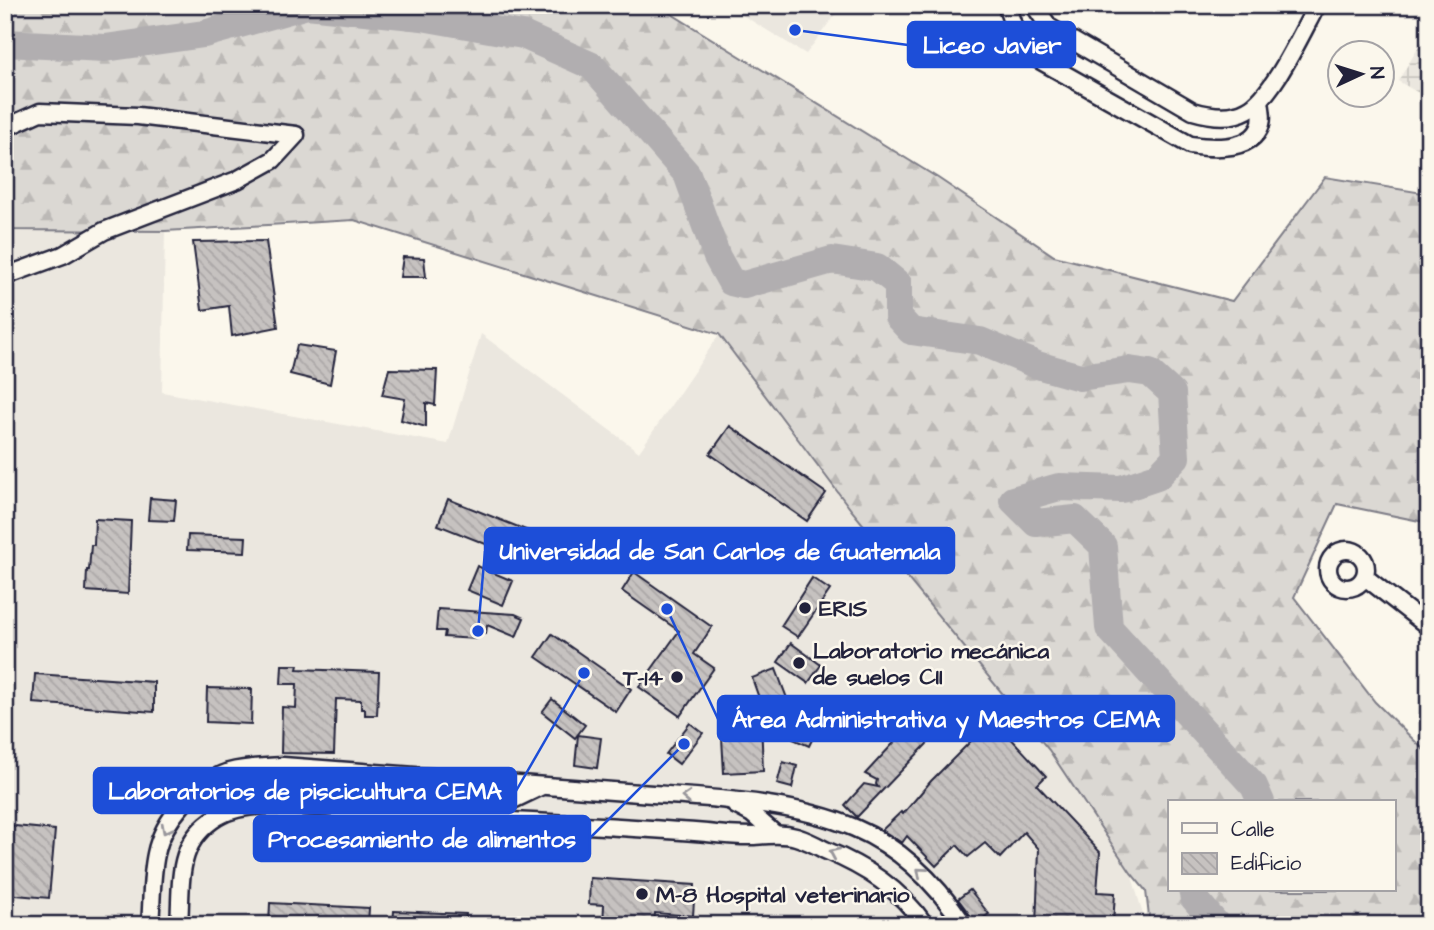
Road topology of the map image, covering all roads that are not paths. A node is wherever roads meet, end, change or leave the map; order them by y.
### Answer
1 (1006, 5) edge
2 (1034, 5) edge
3 (1317, 5) edge
4 (1260, 101) junction
5 (5, 128) edge
6 (5, 274) edge
7 (1365, 577) dead end
8 (1429, 626) edge
9 (542, 786) junction
10 (725, 800) junction
11 (472, 820) junction
12 (775, 834) junction
13 (150, 925) edge
14 (179, 925) edge
15 (925, 925) edge
16 (964, 925) edge

1 - 4 street
2 - 4 street
3 - 4 street
5 - 6 street
7 - 8 street
10 -> 9 street
9 - 11 street
9 -> 13 street
10 - 12 street
16 -> 10 street
11 - 12 street
11 - 14 street
15 -> 12 street

